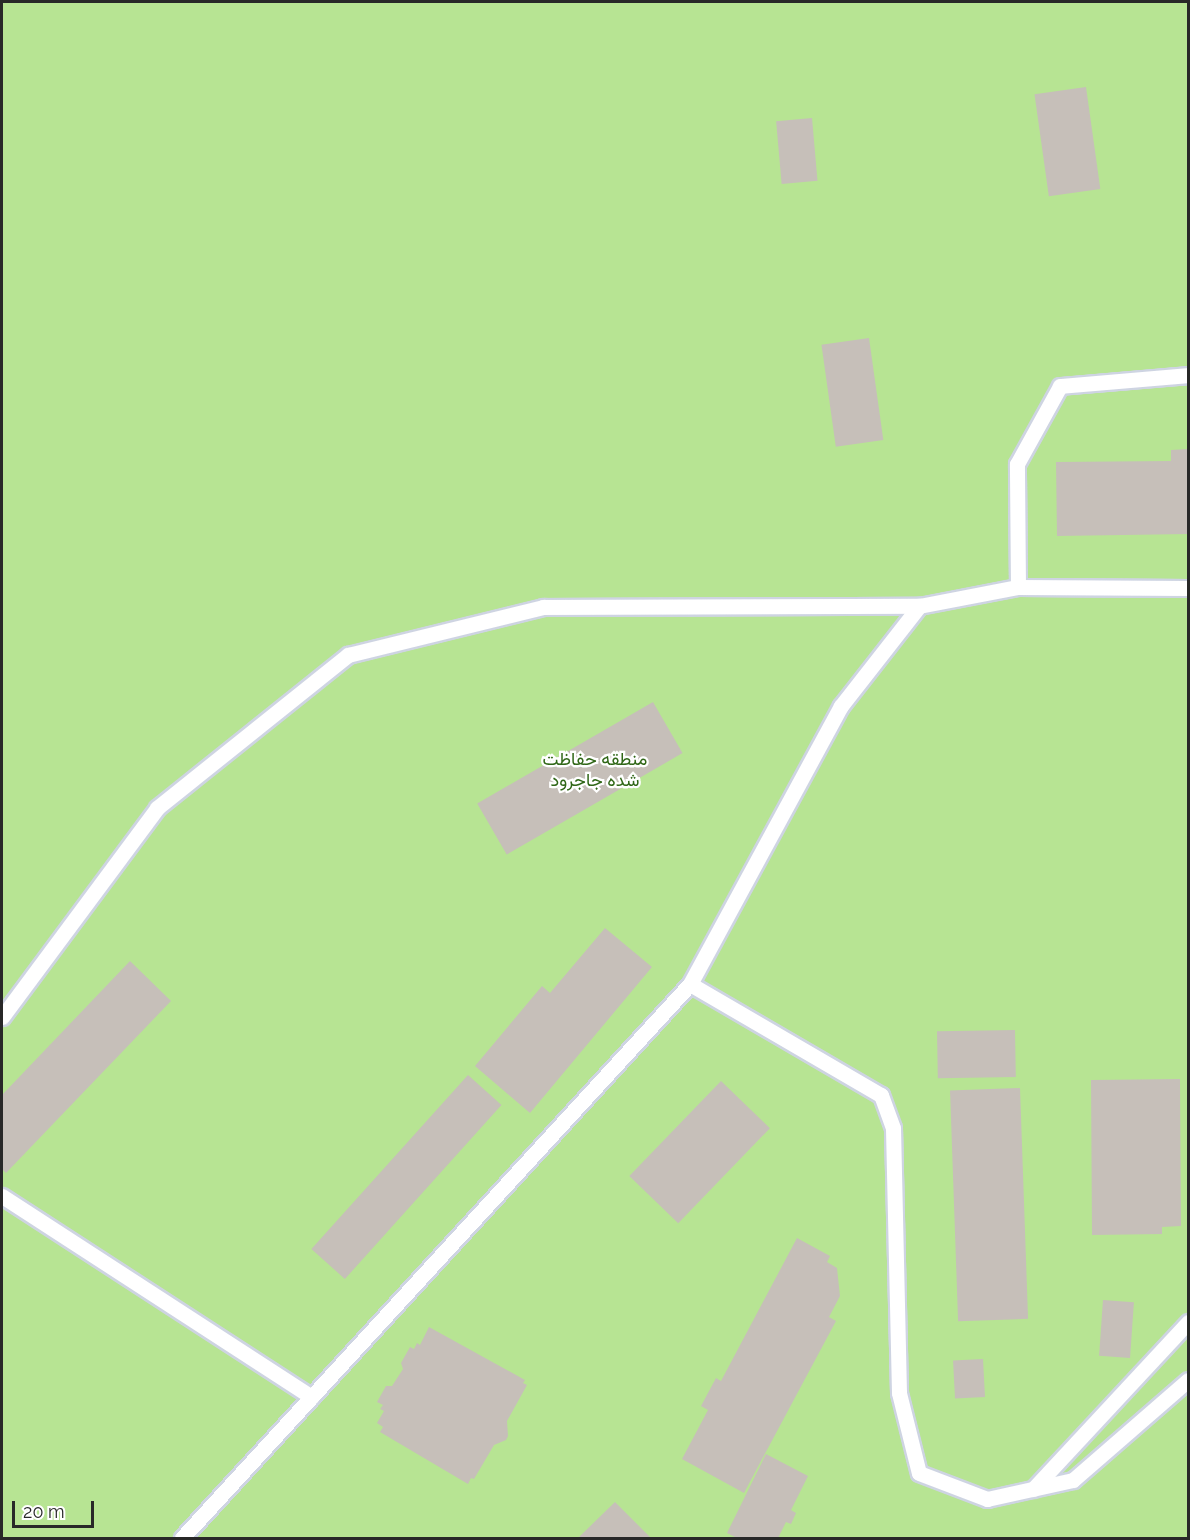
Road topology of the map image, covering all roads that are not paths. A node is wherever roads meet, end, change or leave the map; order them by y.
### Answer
1 (1188, 375) edge
2 (1018, 587) junction
3 (1188, 588) edge
4 (919, 606) junction
5 (690, 984) junction
6 (2, 1017) edge
7 (2, 1196) edge
8 (1188, 1322) edge
9 (1188, 1380) edge
10 (311, 1397) junction
11 (1033, 1489) junction
12 (182, 1539) edge

1 - 2 lane
2 - 3 lane
2 - 4 lane
4 - 5 lane
4 - 6 lane
5 - 10 lane
5 - 11 lane
7 - 10 lane
8 - 11 lane
9 - 11 lane
10 - 12 lane

